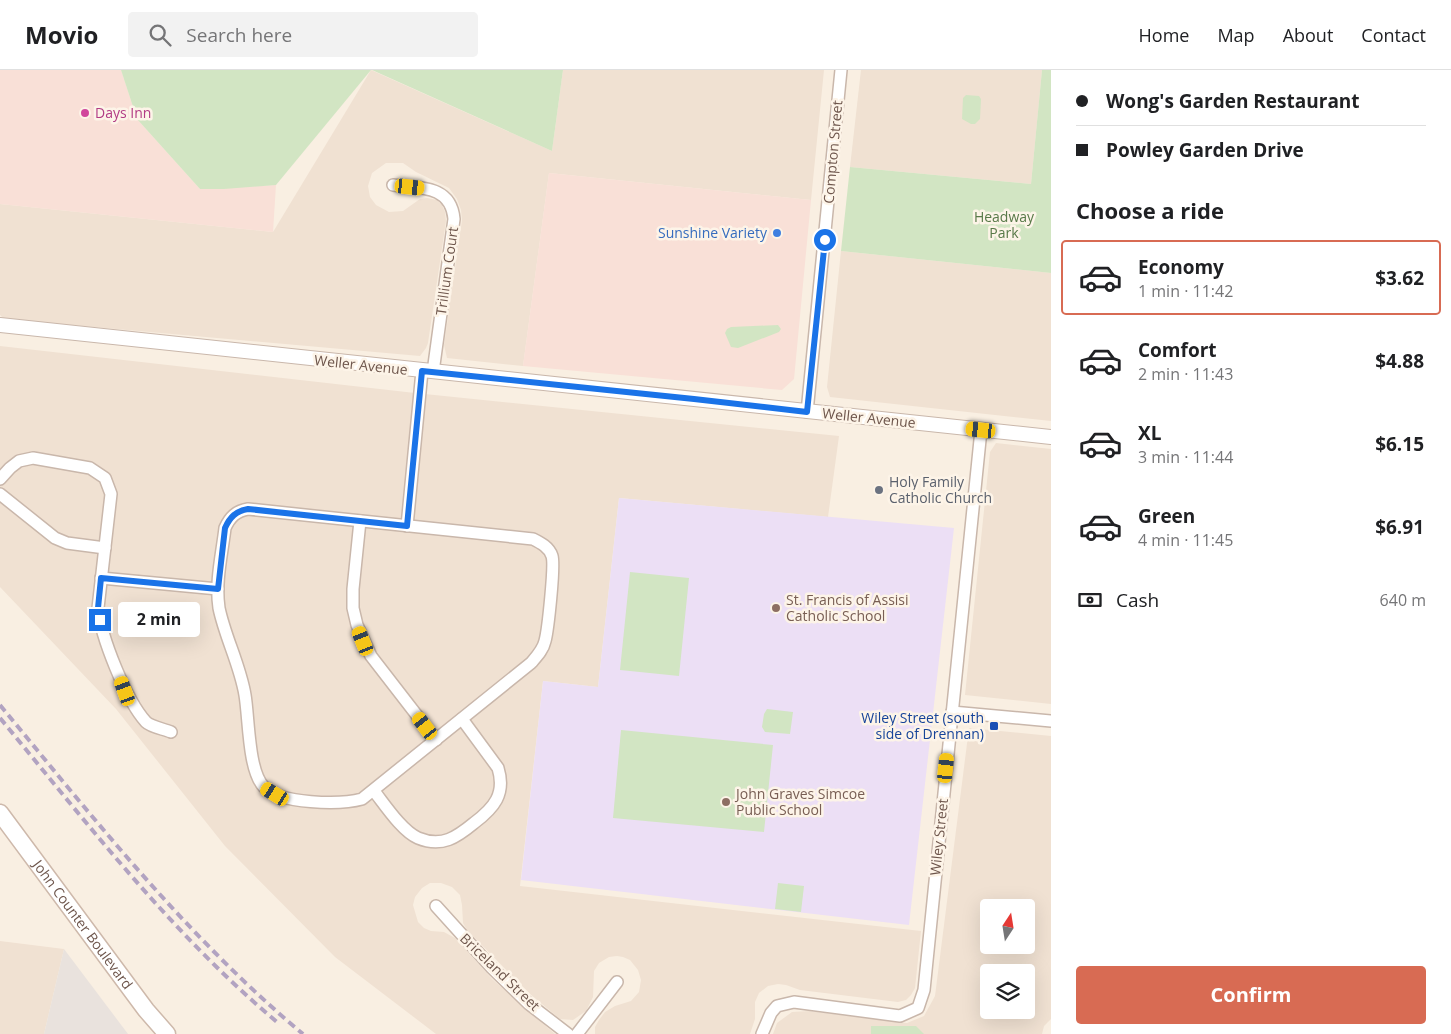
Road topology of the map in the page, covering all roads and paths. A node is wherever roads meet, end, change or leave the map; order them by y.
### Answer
1 (841, 70) edge
2 (393, 185) dead end
3 (0, 325) edge
4 (428, 372) junction
5 (807, 412) junction
6 (981, 430) junction
7 (1051, 437) edge
8 (0, 479) edge
9 (0, 494) edge
10 (360, 521) junction
11 (407, 526) junction
12 (105, 548) junction
13 (101, 578) junction
14 (218, 589) junction
15 (952, 712) junction
16 (462, 719) junction
17 (1051, 721) edge
18 (171, 732) dead end
19 (436, 740) junction
20 (374, 790) junction
21 (0, 813) edge
22 (436, 906) dead end
23 (617, 982) dead end
24 (167, 1034) edge
25 (568, 1034) edge
26 (577, 1034) edge
27 (762, 1034) edge

1 - 5 street, Compton Street
2 - 4 street, Trillium Court
3 - 4 street, Weller Avenue
4 - 5 street, Weller Avenue
4 - 11 street, Trillium Court
5 - 6 street, Weller Avenue
6 - 7 street, Weller Avenue
6 - 15 street, Wiley Street
8 - 12 street
9 - 12 street
10 - 11 street
10 - 14 street
10 - 19 street
11 - 16 street
12 - 13 street
13 - 14 street
13 - 18 street
14 - 20 street
15 - 17 street
15 - 27 street, Wiley Street
16 - 19 street
16 - 20 street
19 - 20 street
21 - 24 main road, John Counter Boulevard
22 - 25 street, Briceland Street
23 - 26 street

